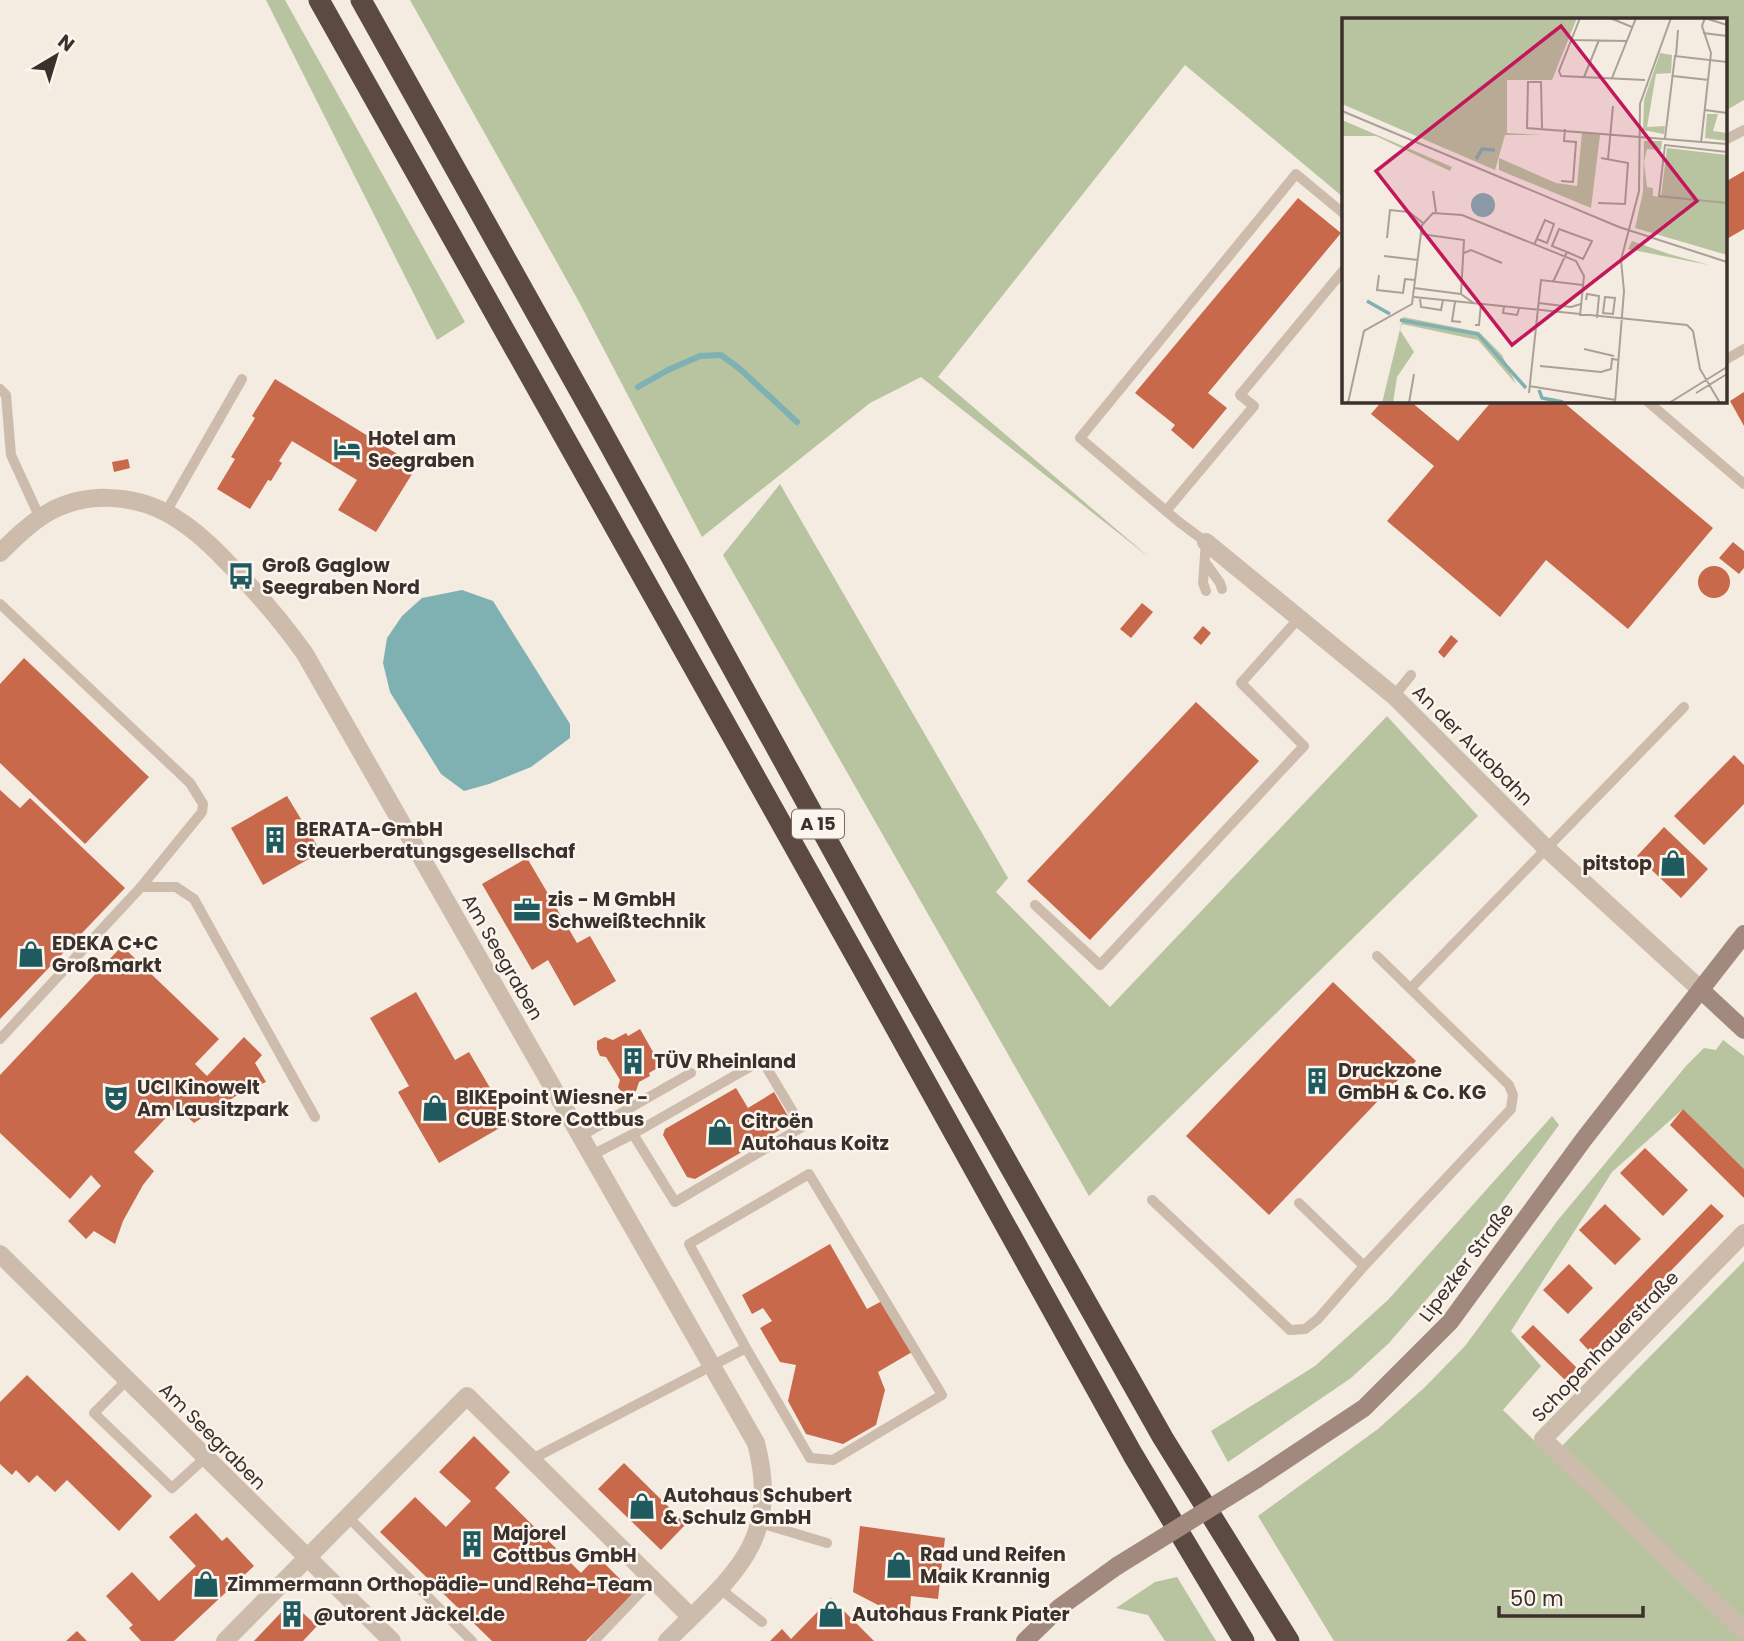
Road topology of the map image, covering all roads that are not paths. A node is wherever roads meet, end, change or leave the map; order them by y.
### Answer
1 (319, 0) edge
2 (361, 0) edge
3 (1744, 130) edge
4 (1726, 140) edge
5 (1342, 212) edge
6 (1342, 272) edge
7 (1744, 349) edge
8 (1726, 359) edge
9 (242, 379) dead end
10 (0, 389) edge
11 (1650, 402) edge
12 (1744, 484) edge
13 (166, 512) junction
14 (1167, 512) junction
15 (40, 518) junction
16 (1206, 542) junction
17 (0, 553) edge
18 (1205, 562) junction
19 (1222, 589) dead end
20 (1206, 591) dead end
21 (0, 604) edge
22 (1299, 618) junction
23 (1411, 675) dead end
24 (1394, 696) junction
25 (1685, 707) dead end
26 (1546, 848) junction
27 (141, 887) junction
28 (1035, 905) dead end
29 (1744, 934) edge
30 (1377, 956) dead end
31 (1411, 988) junction
32 (1701, 990) junction
33 (1744, 1030) edge
34 (0, 1039) edge
35 (691, 1073) dead end
36 (315, 1117) dead end
37 (634, 1134) junction
38 (581, 1136) junction
39 (592, 1155) junction
40 (1152, 1200) dead end
41 (1299, 1203) dead end
42 (1744, 1233) edge
43 (2, 1260) edge
44 (1364, 1266) junction
45 (746, 1348) junction
46 (712, 1365) junction
47 (127, 1380) junction
48 (206, 1457) junction
49 (532, 1459) junction
50 (348, 1517) junction
51 (760, 1523) junction
52 (827, 1543) dead end
53 (308, 1558) junction
54 (653, 1579) junction
55 (719, 1588) junction
56 (691, 1617) junction
57 (762, 1622) dead end
58 (1744, 1631) edge
59 (225, 1641) edge
60 (392, 1641) edge
61 (472, 1641) edge
62 (594, 1641) edge
63 (667, 1641) edge
64 (1026, 1641) edge
65 (1244, 1641) edge
66 (1289, 1641) edge

1 - 65 highway, A 15
2 - 66 highway, A 15
3 - 4 lane
5 - 14 lane
6 - 14 lane
7 - 8 lane
9 - 13 lane
10 - 15 lane
11 - 12 lane
13 - 15 street, Am Seegraben
13 - 38 street, Am Seegraben
14 - 16 lane
15 - 17 street, Am Seegraben
16 - 18 lane
16 - 22 street, An der Autobahn
18 - 19 lane
18 - 20 lane
21 - 27 lane
22 - 24 street, An der Autobahn
22 - 28 lane
23 - 24 lane
24 - 26 street, An der Autobahn
25 - 26 lane
26 - 31 lane
26 - 32 street, An der Autobahn
27 - 34 lane
27 - 36 lane
29 - 32 main road, Lipezker Straße
30 - 31 lane
31 - 44 lane
32 - 33 main road
32 - 64 main road, Lipezker Straße, bridge
35 - 38 lane
37 - 37 lane
37 - 39 lane
38 - 39 street, Am Seegraben
39 - 46 street, Am Seegraben
40 - 44 lane
41 - 44 lane
42 - 58 street, Schopenhauerstraße
43 - 47 street, Am Seegraben
45 - 45 lane
45 - 46 lane
46 - 49 lane
46 - 51 street, Am Seegraben
47 - 48 street, Am Seegraben
47 - 48 lane
48 - 53 street, Am Seegraben
49 - 50 street
49 - 54 street
50 - 53 street
50 - 61 lane
51 - 52 lane
51 - 55 street, Am Seegraben
53 - 59 street
53 - 60 street, Am Seegraben
54 - 56 street
54 - 62 lane
55 - 56 street, Am Seegraben
55 - 57 lane
56 - 63 street, Am Seegraben

